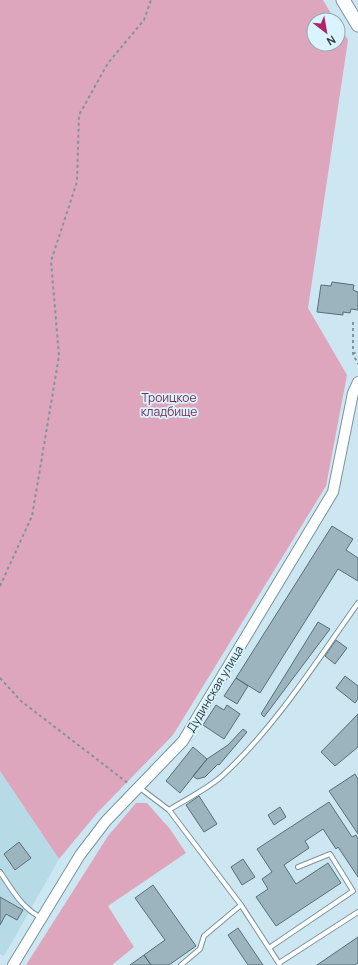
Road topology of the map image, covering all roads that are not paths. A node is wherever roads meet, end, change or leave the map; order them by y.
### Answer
1 (344, 0) edge
2 (358, 25) edge
3 (358, 382) edge
4 (358, 603) edge
5 (140, 788) junction
6 (169, 810) junction
7 (298, 868) dead end
8 (0, 872) edge
9 (241, 905) junction
10 (358, 912) edge
11 (42, 918) junction
12 (269, 948) junction
13 (183, 964) edge
14 (279, 964) edge
15 (14, 965) edge

1 - 2 main road
3 - 5 street, Дудинская улица
4 - 6 lane
5 - 6 lane
5 - 11 street, Дудинская улица
6 - 9 lane
7 - 12 lane
8 - 11 lane
9 - 12 lane
9 - 13 lane
10 - 14 lane
11 - 15 street, Дудинская улица
12 - 14 lane

